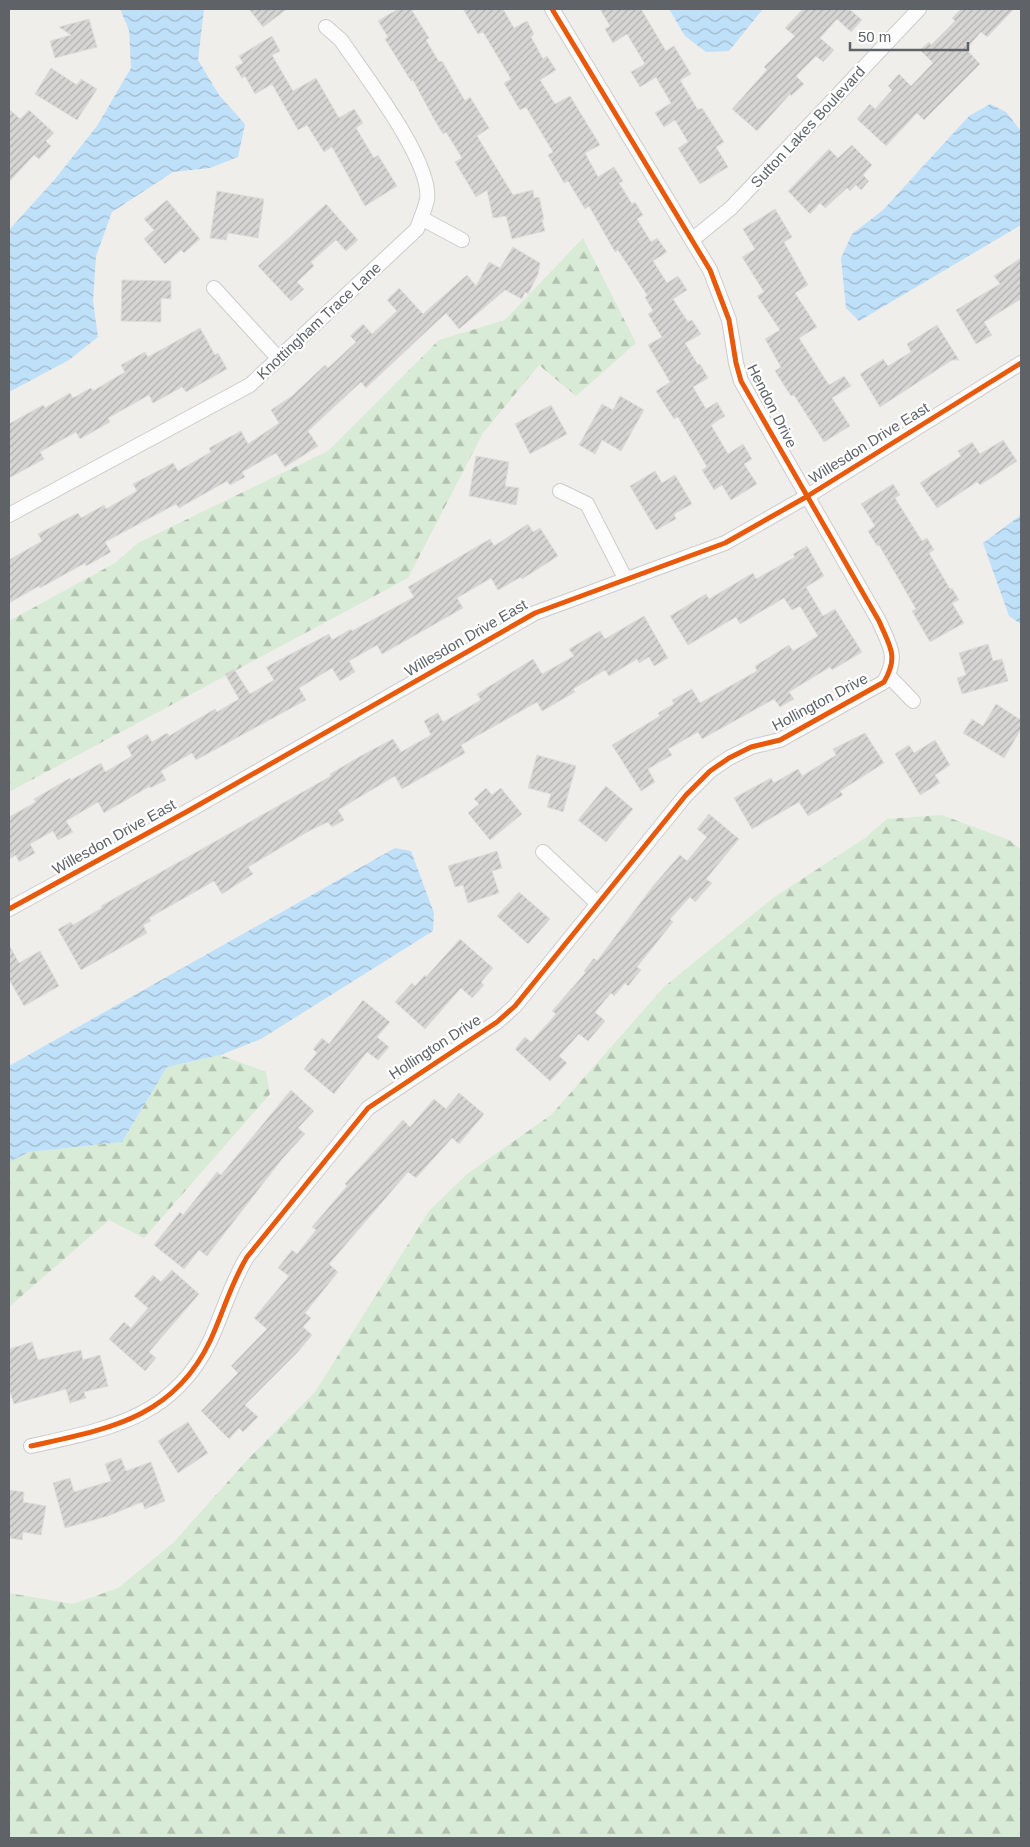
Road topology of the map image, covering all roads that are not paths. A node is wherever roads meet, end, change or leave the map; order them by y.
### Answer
1 (552, 9) edge
2 (918, 9) edge
3 (326, 27) dead end
4 (421, 218) junction
5 (462, 240) dead end
6 (692, 240) junction
7 (214, 288) dead end
8 (279, 358) junction
9 (1021, 363) edge
10 (560, 491) dead end
11 (806, 497) junction
12 (9, 514) edge
13 (625, 578) junction
14 (886, 679) junction
15 (913, 701) dead end
16 (543, 852) dead end
17 (598, 904) junction
18 (9, 909) edge
19 (31, 1446) dead end

1 - 6 street, Hendon Drive
2 - 6 street, Sutton Lakes Boulevard
3 - 4 street, Knottingham Trace Lane
4 - 5 street
4 - 8 street, Knottingham Trace Lane
6 - 11 street, Hendon Drive
7 - 8 street
8 - 12 street, Knottingham Trace Lane
9 - 11 street, Willesdon Drive East
10 - 13 street
11 - 13 street, Willesdon Drive East
11 - 14 street, Hendon Drive
13 - 18 street, Willesdon Drive East
14 - 15 street
14 - 17 street, Hollington Drive
16 - 17 street
17 - 19 street, Hollington Drive

